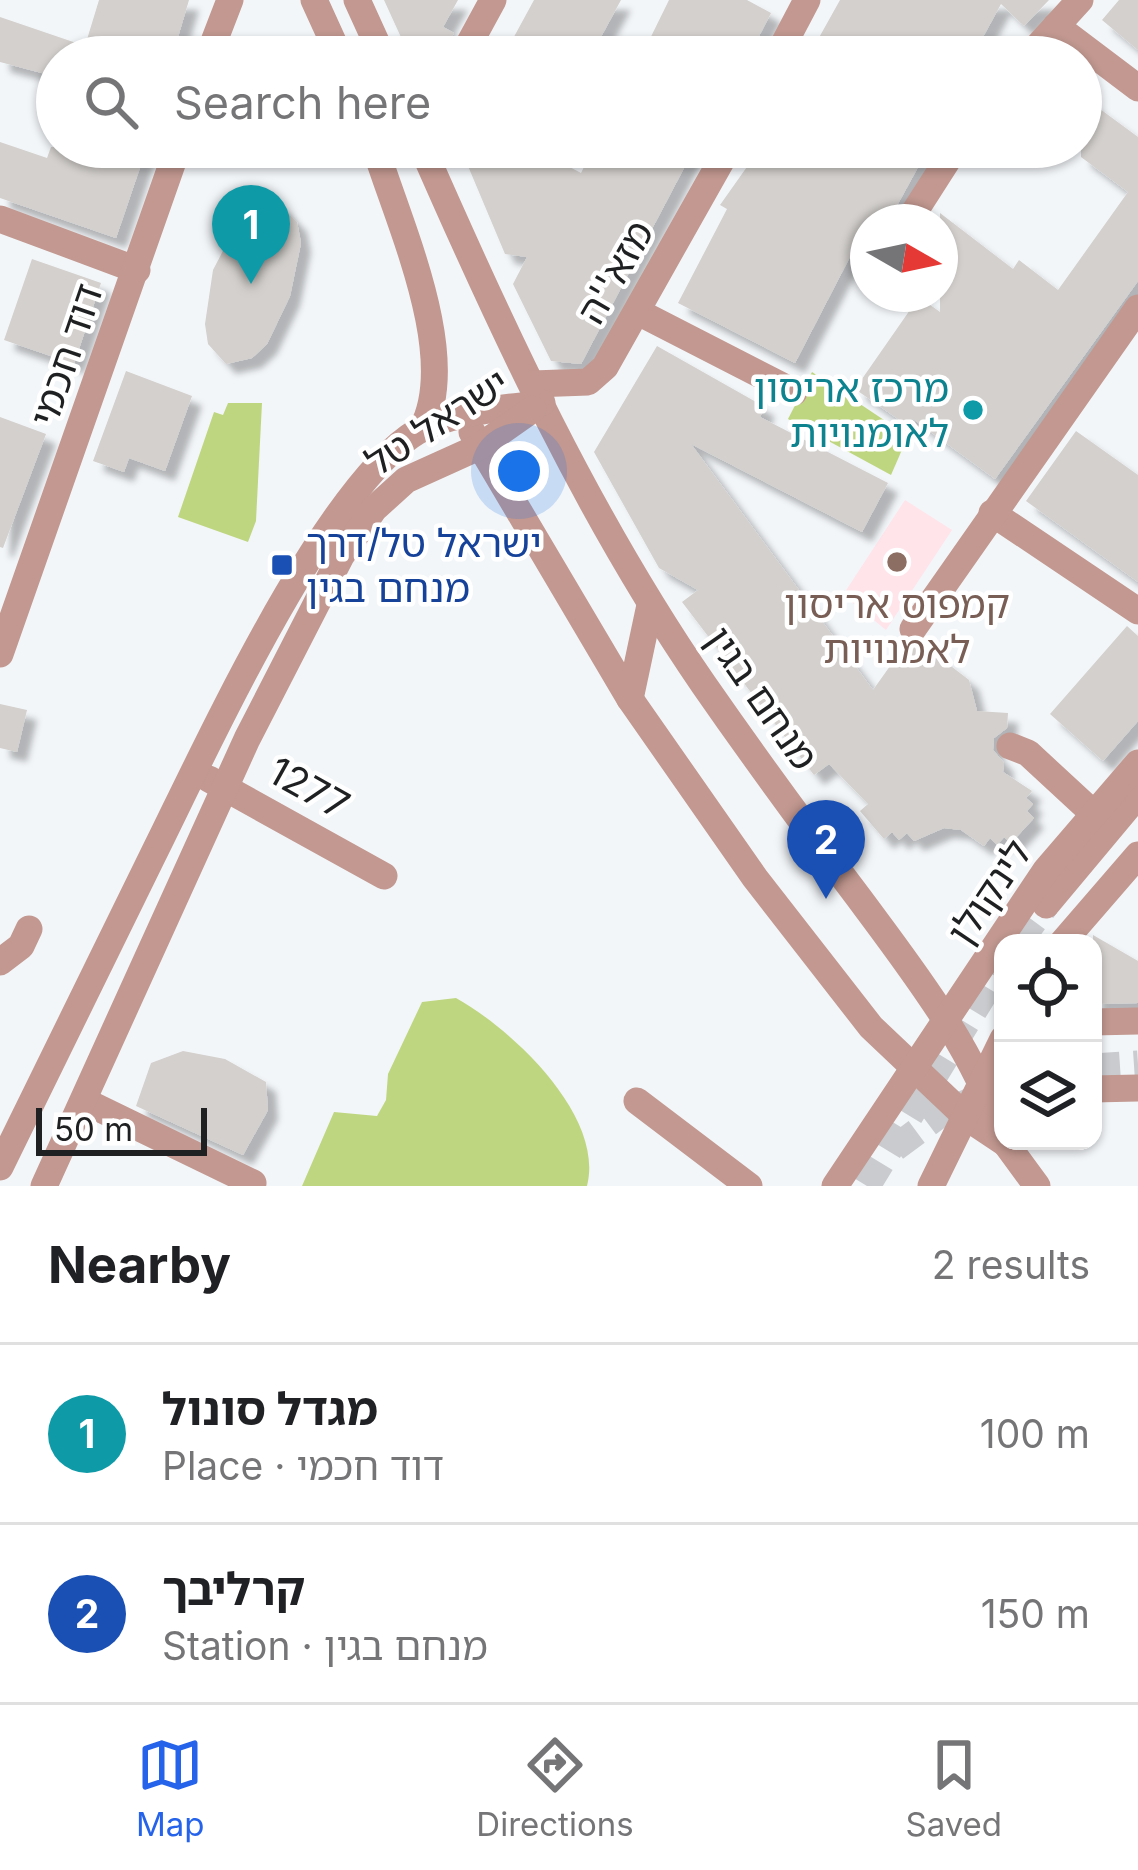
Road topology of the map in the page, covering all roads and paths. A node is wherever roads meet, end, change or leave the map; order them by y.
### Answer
1 (230, 0) edge
2 (314, 0) edge
3 (329, 0) edge
4 (357, 0) edge
5 (493, 0) edge
6 (808, 0) edge
7 (1080, 0) edge
8 (1056, 26) junction
9 (216, 36) edge
10 (332, 36) edge
11 (338, 36) edge
12 (373, 36) edge
13 (473, 36) edge
14 (788, 36) edge
15 (1047, 36) edge
16 (1069, 36) edge
17 (1102, 61) edge
18 (1138, 88) edge
19 (171, 168) edge
20 (381, 168) edge
21 (433, 168) edge
22 (718, 168) edge
23 (943, 168) edge
24 (920, 204) edge
25 (0, 219) edge
26 (137, 270) junction
27 (1138, 308) edge
28 (640, 313) junction
29 (794, 392) dead end
30 (537, 393) junction
31 (464, 416) junction
32 (422, 429) junction
33 (479, 448) junction
34 (992, 513) junction
35 (650, 605) junction
36 (1138, 611) edge
37 (913, 629) dead end
38 (0, 654) edge
39 (630, 699) junction
40 (1010, 746) dead end
41 (1138, 763) edge
42 (194, 771) junction
43 (225, 787) junction
44 (1138, 796) edge
45 (1094, 814) junction
46 (1138, 855) edge
47 (384, 876) dead end
48 (1046, 904) tunnel mouth
49 (29, 928) dead end
50 (1070, 934) edge
51 (0, 962) edge
52 (948, 1018) junction
53 (1138, 1021) edge
54 (1102, 1022) edge
55 (994, 1070) edge
56 (914, 1071) junction
57 (994, 1075) edge
58 (1102, 1088) edge
59 (1138, 1088) edge
60 (84, 1100) junction
61 (637, 1101) dead end
62 (965, 1117) junction
63 (994, 1134) edge
64 (1011, 1150) edge
65 (0, 1167) edge
66 (253, 1183) edge
67 (44, 1186) edge
68 (749, 1186) edge
69 (836, 1186) edge
70 (932, 1186) edge
71 (1037, 1186) edge

1 - 9 street
2 - 10 street
3 - 11 street
4 - 12 street
5 - 13 street
6 - 14 street
7 - 8 street
8 - 15 street
8 - 16 street
17 - 18 street
19 - 26 street, דוד חכמי
20 - 32 street
21 - 30 street, מנחם בגין
22 - 28 street, מזא''ה
23 - 24 street
25 - 26 street
26 - 38 street, דוד חכמי
27 - 34 street
28 - 29 street
28 - 30 street, מזא''ה
30 - 31 street, ישראל טל
30 - 33 street, ישראל טל
30 - 35 street, מנחם בגין
31 - 32 street, ישראל טל
31 - 33 street, מנחם בגין
32 - 42 street, ישראל טל
33 - 39 street, מנחם בגין
33 - 43 street, ישראל טל
34 - 36 street
34 - 37 street
35 - 39 street, מנחם בגין
35 - 52 street, מנחם בגין
39 - 56 street, מנחם בגין
40 - 45 street
41 - 45 street, לינקולן
42 - 43 street, 1277
42 - 65 street, ישראל טל
43 - 47 street, 1277
43 - 60 street, ישראל טל
44 - 48 street
45 - 52 street, לינקולן
46 - 50 street
49 - 51 street
52 - 55 street, מנחם בגין
52 - 56 street, לינקולן
53 - 54 street
56 - 62 street, מנחם בגין
56 - 69 street, לינקולן
57 - 62 street
58 - 59 street
60 - 66 street
60 - 67 street, ישראל טל
61 - 68 street
62 - 63 street, מנחם בגין
62 - 70 street
64 - 71 street, מנחם בגין

